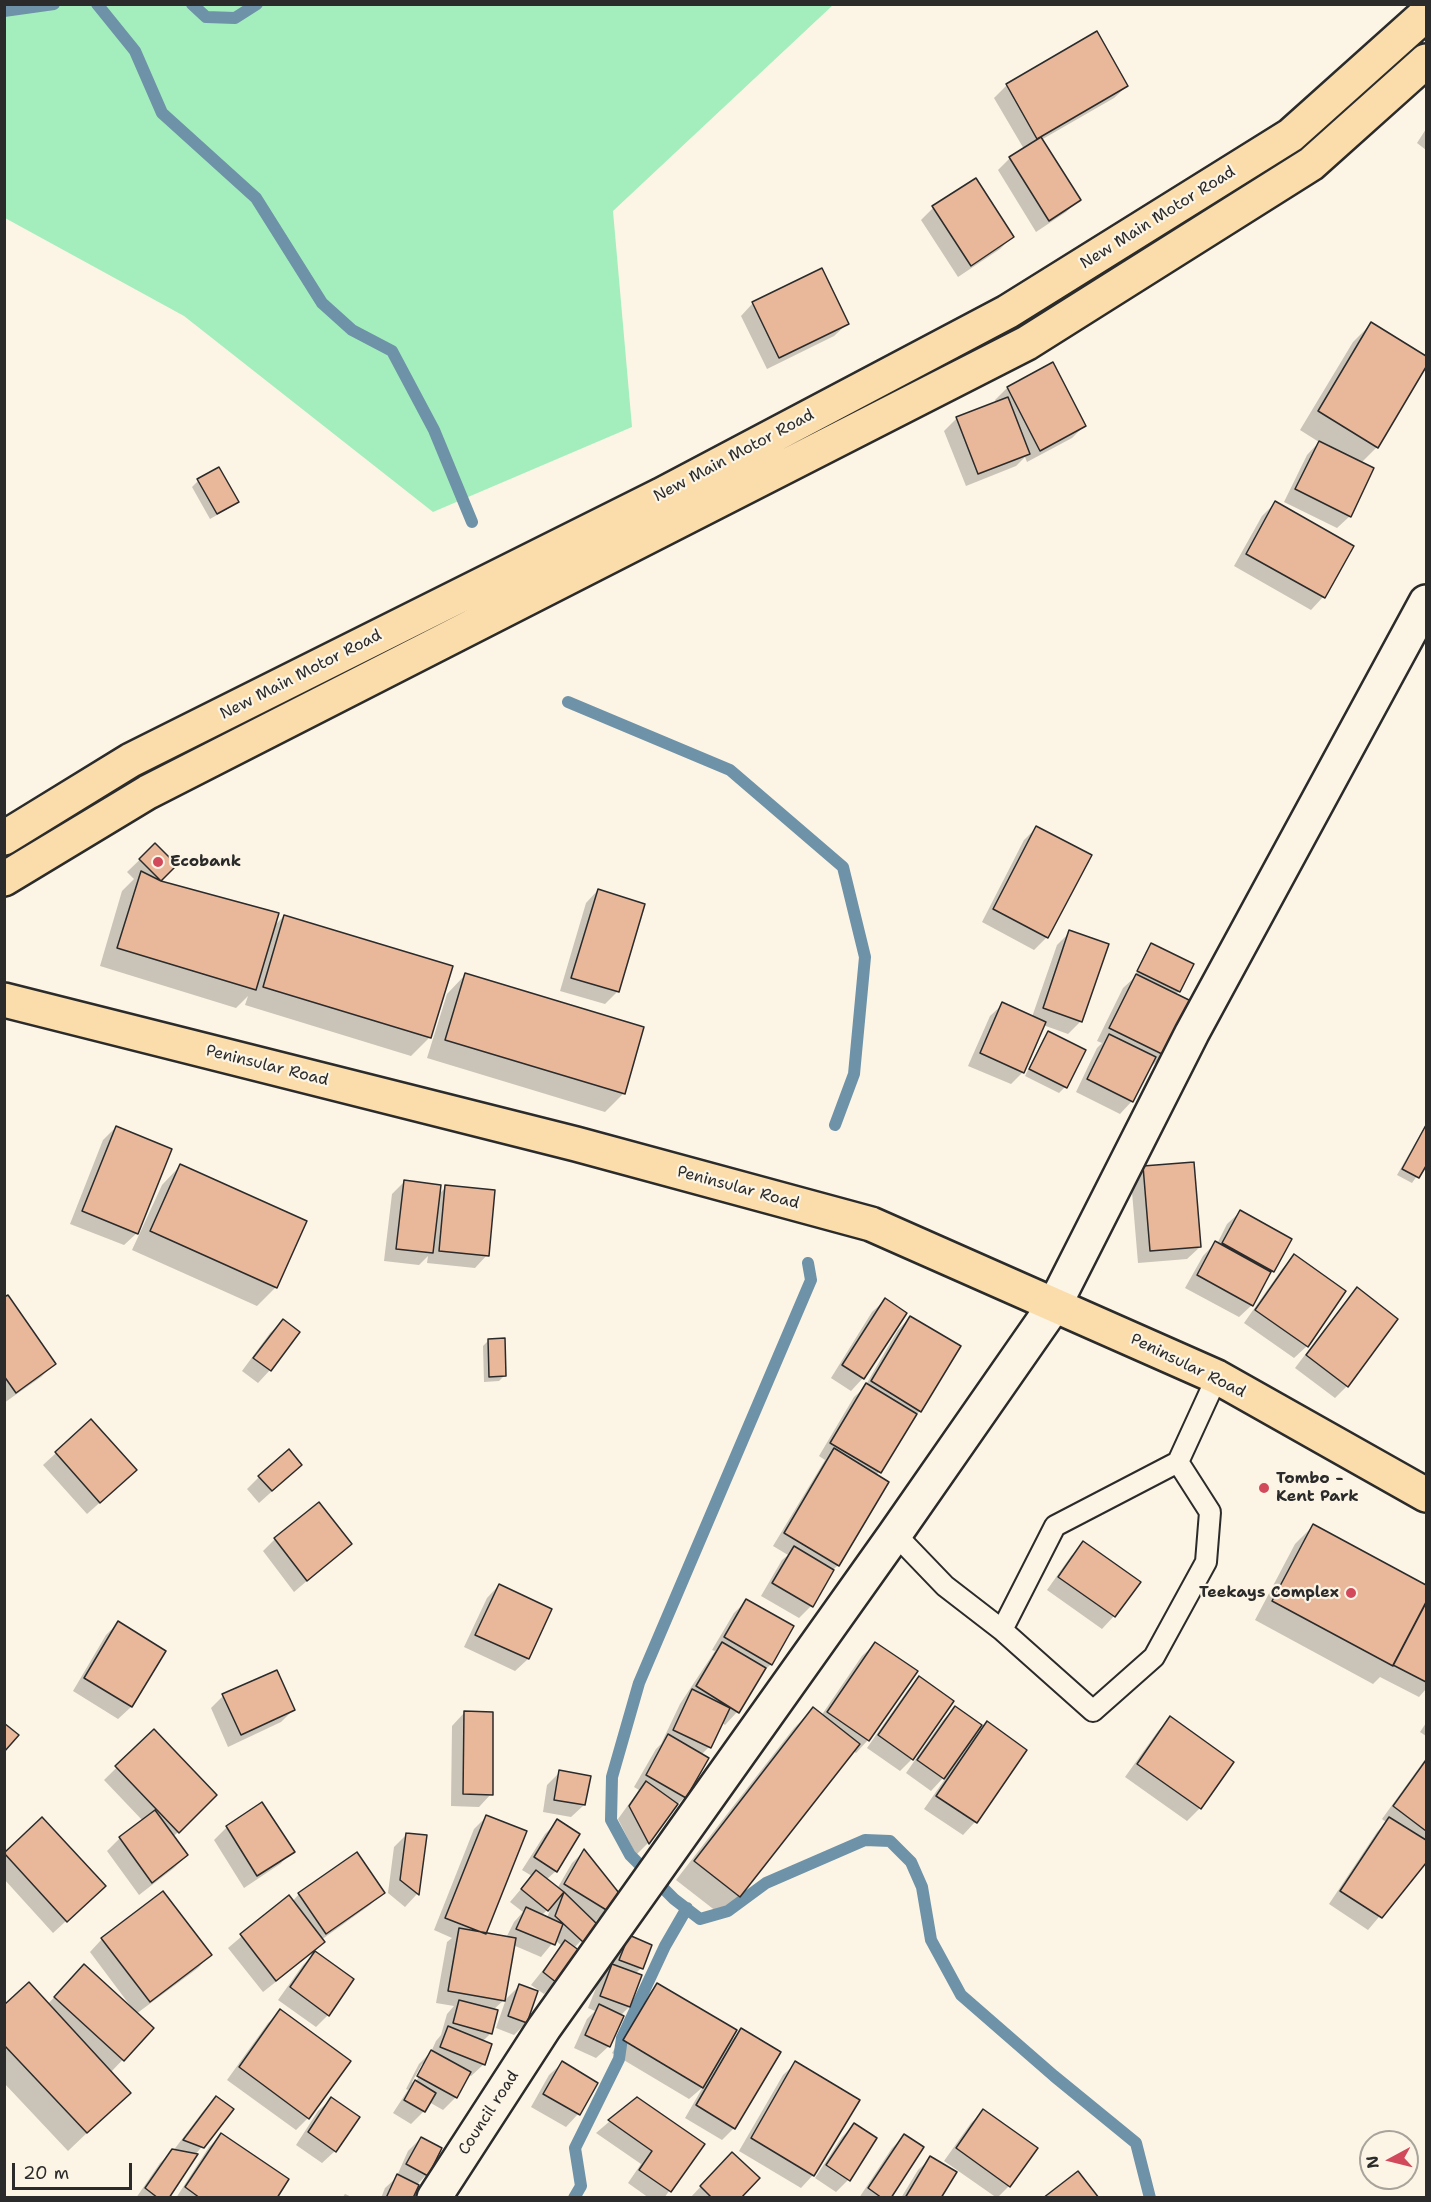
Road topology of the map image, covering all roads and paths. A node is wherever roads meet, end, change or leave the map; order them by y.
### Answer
1 (1426, 14) edge
2 (1426, 61) edge
3 (1426, 602) edge
4 (4, 838) edge
5 (4, 879) edge
6 (4, 1000) edge
7 (1055, 1305) junction
8 (1217, 1377) junction
9 (1178, 1462) junction
10 (1426, 1495) edge
11 (896, 1534) junction
12 (1002, 1630) junction
13 (434, 2198) edge

1 - 4 main road, New Main Motor Road
2 - 5 main road, New Main Motor Road
3 - 7 street, Council road
6 - 7 main road, Peninsular Road
7 - 8 main road, Peninsular Road
7 - 11 street, Council road
8 - 9 lane
8 - 10 main road, Peninsular Road
9 - 12 lane
9 - 12 lane
11 - 12 lane
11 - 13 street, Council road

